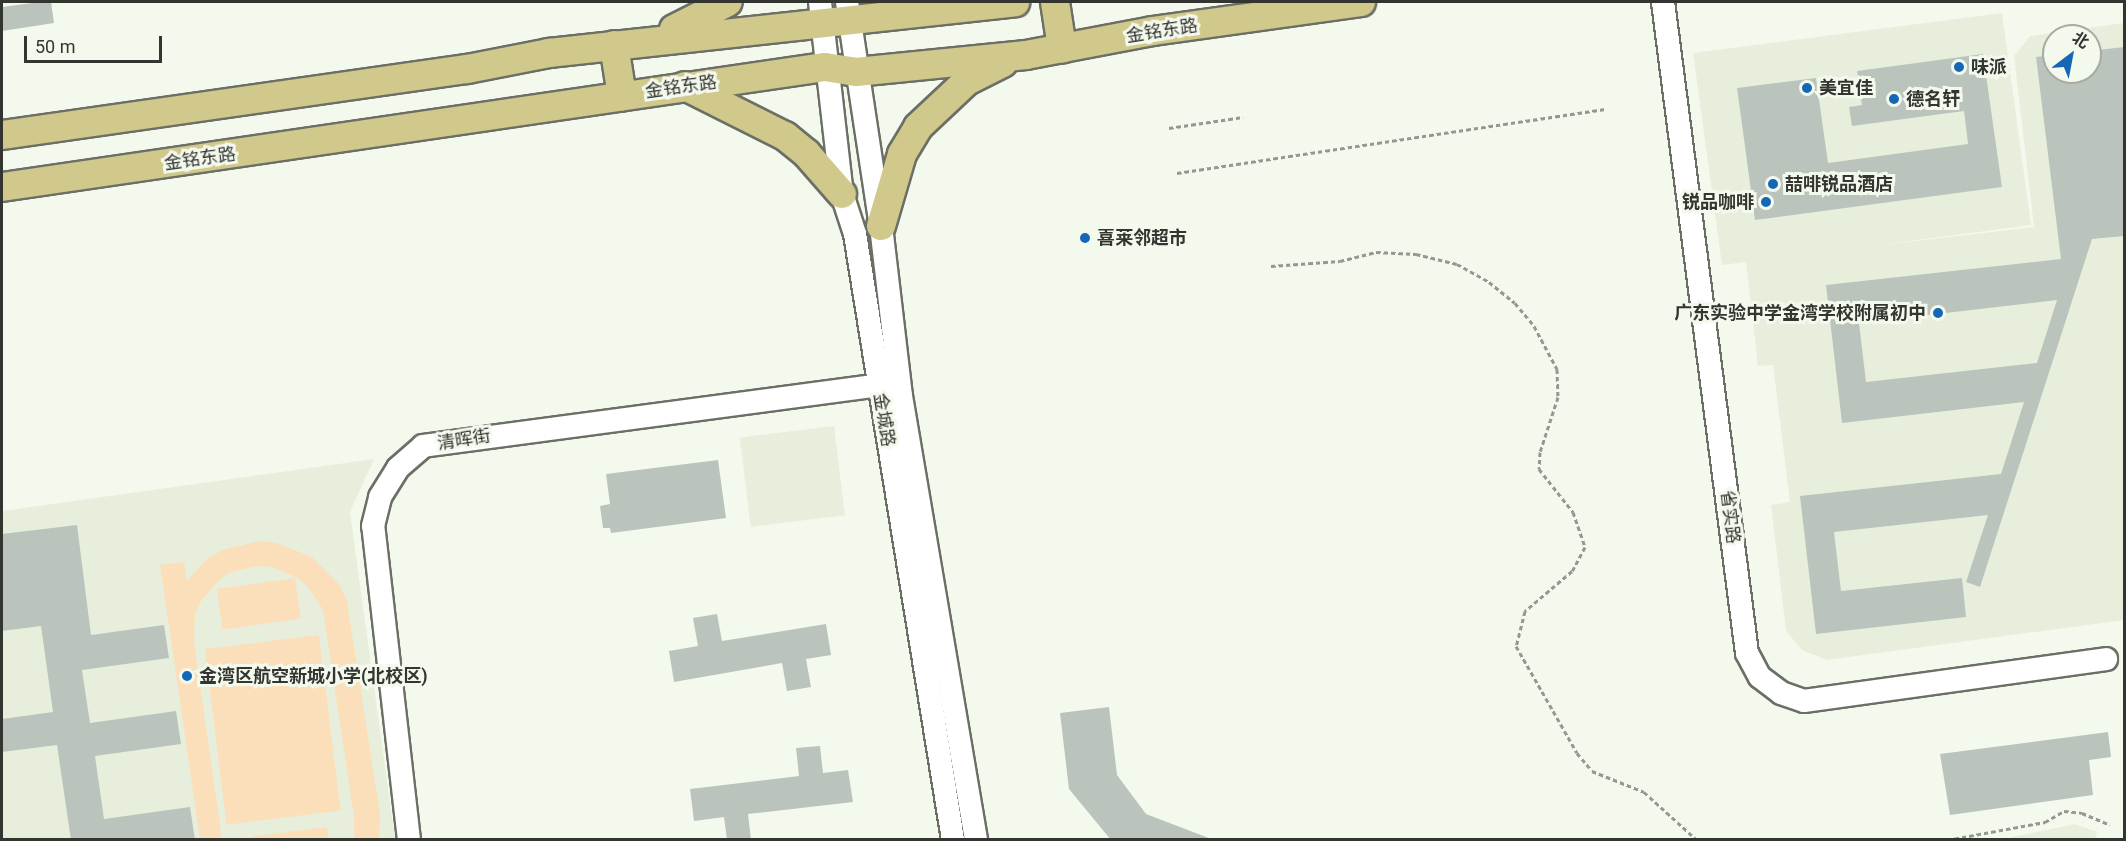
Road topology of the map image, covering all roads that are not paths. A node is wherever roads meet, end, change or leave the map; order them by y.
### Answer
1 (728, 2) edge
2 (1015, 2) edge
3 (1055, 2) edge
4 (1361, 2) edge
5 (1663, 2) edge
6 (835, 11) edge
7 (650, 40) junction
8 (614, 45) junction
9 (1062, 48) junction
10 (1026, 54) junction
11 (825, 67) junction
12 (856, 72) junction
13 (685, 87) junction
14 (622, 96) junction
15 (2, 135) edge
16 (2, 187) edge
17 (842, 194) junction
18 (881, 226) junction
19 (878, 385) junction
20 (2106, 659) dead end
21 (409, 840) edge
22 (953, 840) edge
23 (976, 840) edge

1 - 7 main road
2 - 6 main road
3 - 9 main road
4 - 9 main road, 金铭东路
5 - 20 street, 省实路
6 - 7 main road
6 - 11 street, 金城路
6 - 12 street, 金城路
7 - 8 main road
8 - 14 main road
8 - 15 main road
9 - 10 main road, 金铭东路
10 - 12 main road, 金铭东路
10 - 18 main road
11 - 12 main road, 金铭东路
11 - 13 main road, 金铭东路
11 - 17 street, 金城路
12 - 18 street, 金城路
13 - 14 main road, 金铭东路
13 - 17 main road
14 - 16 main road, 金铭东路
17 - 19 street, 金城路
18 - 23 street, 金城路
19 - 21 street, 清晖街
19 - 22 street, 金城路

